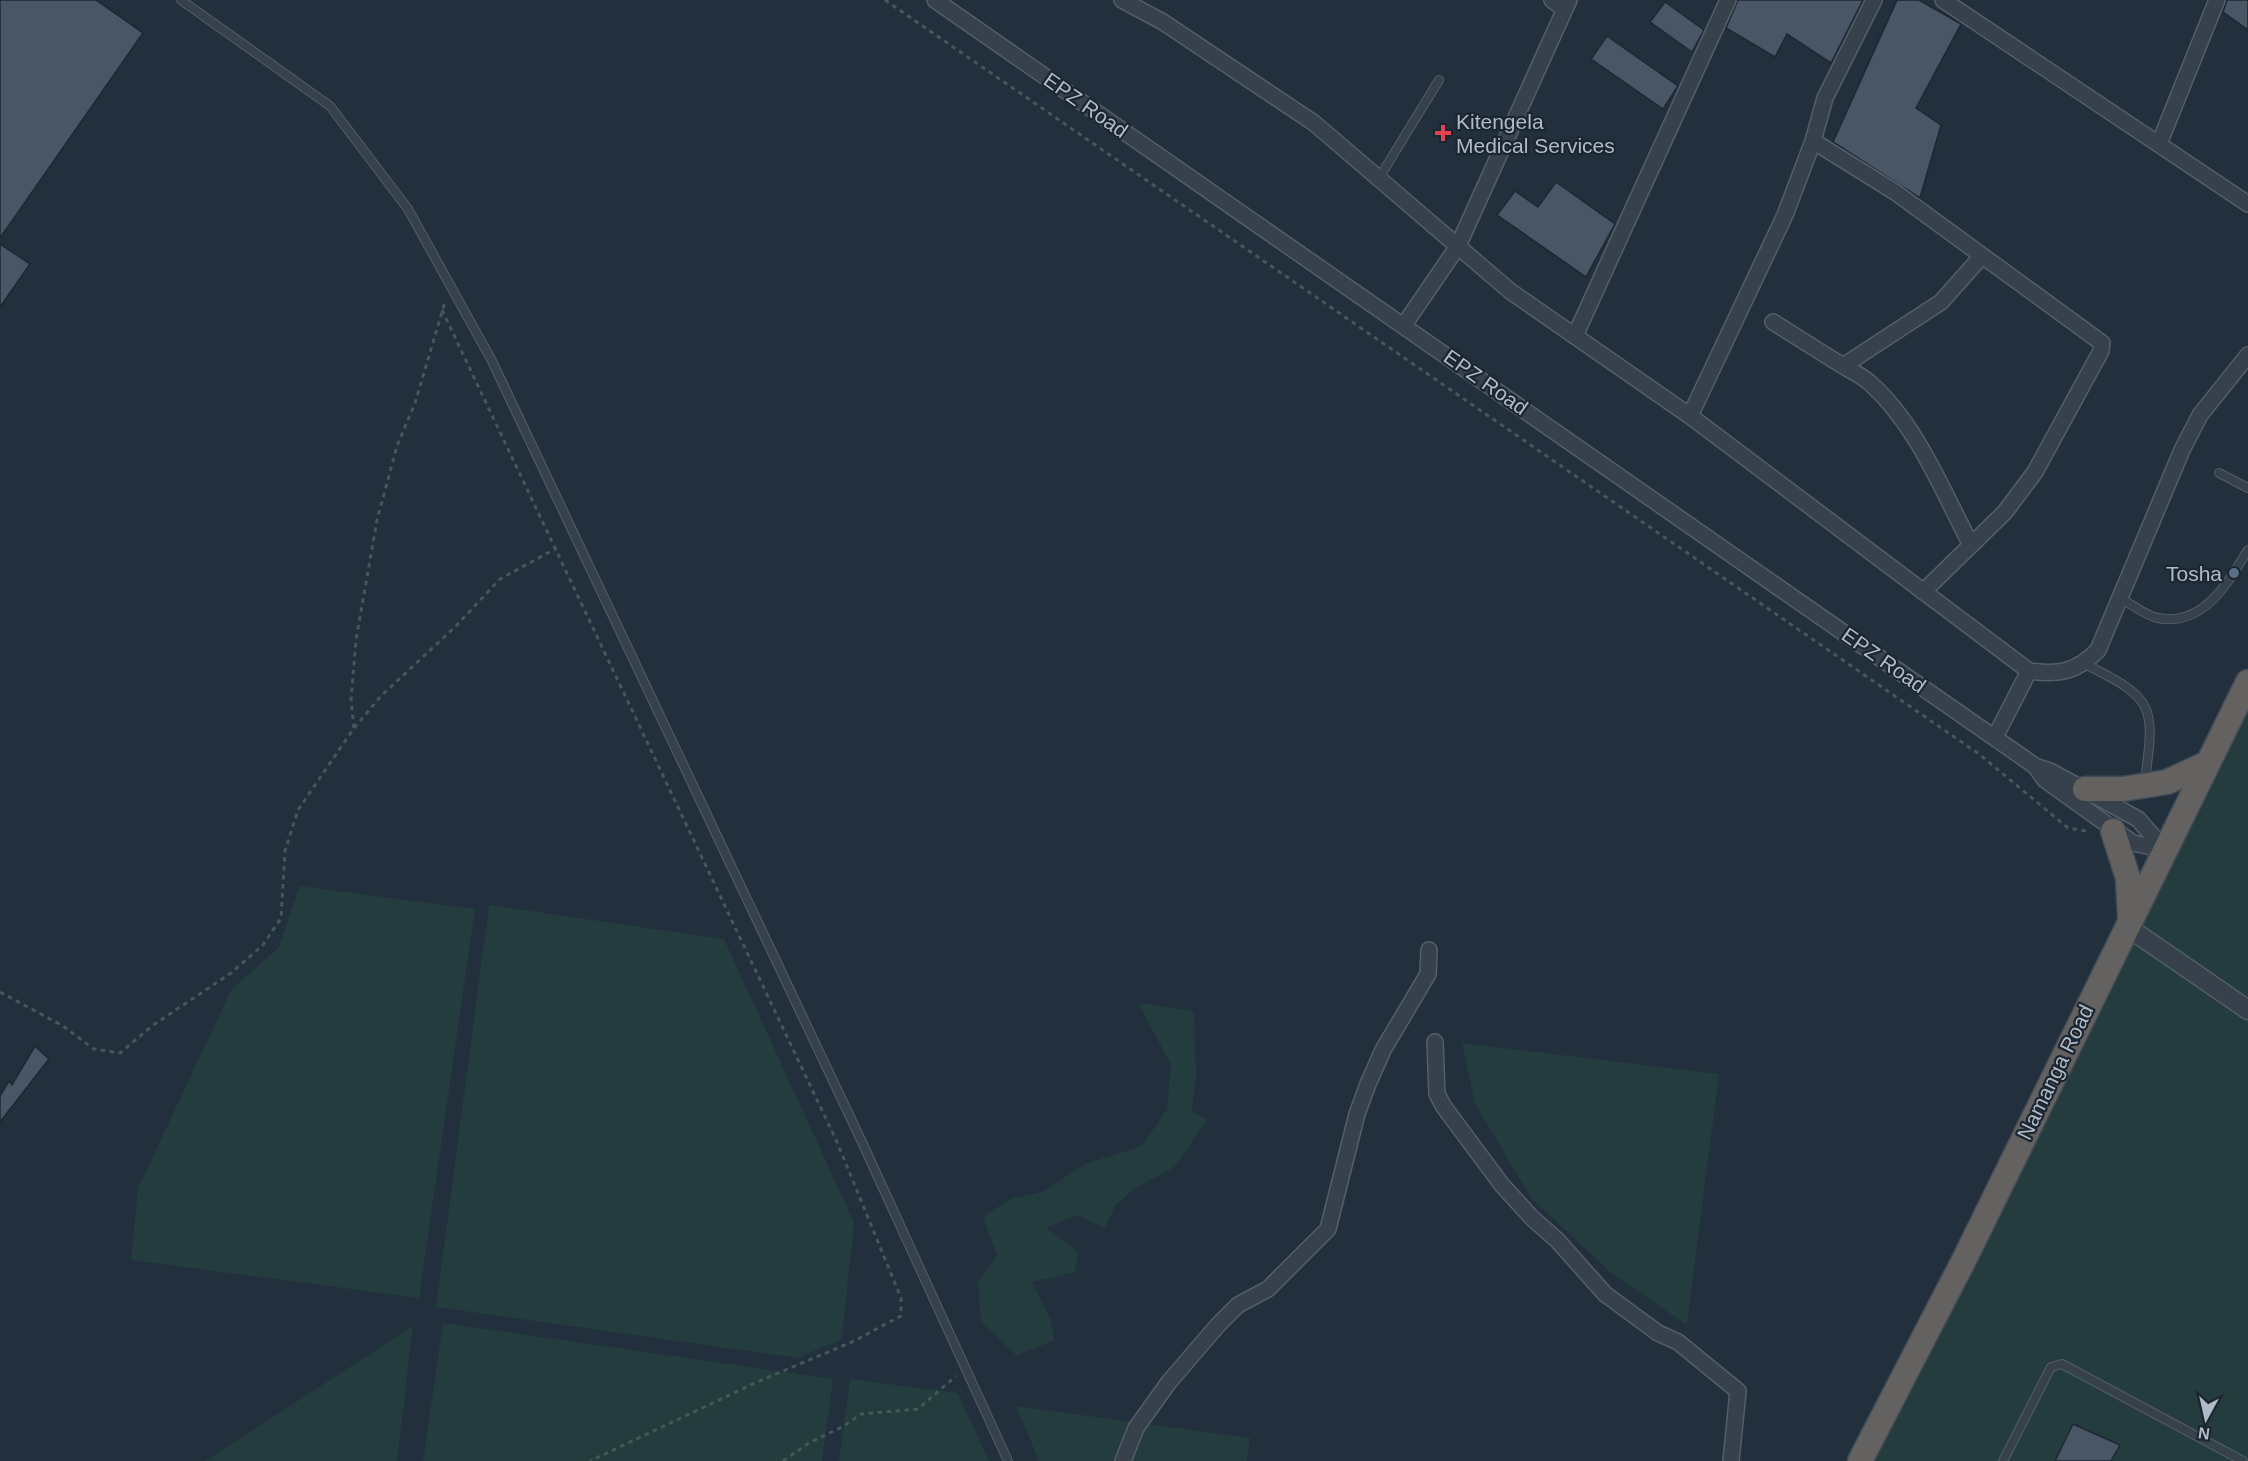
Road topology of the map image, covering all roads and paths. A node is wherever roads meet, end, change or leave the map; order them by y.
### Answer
1 (181, 0) edge
2 (885, 0) edge
3 (935, 0) edge
4 (1122, 0) edge
5 (1728, 0) edge
6 (1874, 0) edge
7 (1943, 0) edge
8 (2217, 0) edge
9 (1562, 3) edge
10 (1960, 6) edge
11 (1439, 80) dead end
12 (1813, 141) junction
13 (2159, 144) junction
14 (1379, 178) junction
15 (2248, 204) edge
16 (1458, 246) junction
17 (1981, 257) junction
18 (449, 283) junction
19 (442, 310) junction
20 (1773, 322) dead end
21 (1404, 325) junction
22 (1575, 336) junction
23 (2248, 355) edge
24 (1843, 366) junction
25 (1690, 416) junction
26 (2219, 473) dead end
27 (2248, 488) edge
28 (1971, 545) junction
29 (557, 548) junction
30 (2248, 550) edge
31 (1923, 592) junction
32 (2121, 599) junction
33 (2085, 664) junction
34 (2029, 671) junction
35 (2248, 682) edge
36 (354, 728) junction
37 (1995, 737) junction
38 (2208, 763) junction
39 (2035, 766) junction
40 (2144, 786) junction
41 (2085, 789) junction
42 (2113, 831) junction
43 (2165, 850) junction
44 (2128, 923) junction
45 (1430, 950) dead end
46 (0, 992) edge
47 (2248, 1010) edge
48 (1435, 1042) dead end
49 (964, 1367) junction
50 (590, 1461) edge
51 (783, 1461) edge
52 (1008, 1461) edge
53 (1123, 1461) edge
54 (1731, 1461) edge
55 (1860, 1461) edge
56 (2003, 1461) edge
57 (2242, 1461) edge

1 - 18 lane
2 - 42 path
3 - 21 street, EPZ Road
4 - 14 street
5 - 22 street
6 - 12 street
7 - 10 street
8 - 13 street
9 - 16 street
10 - 13 street
11 - 14 lane
12 - 17 street
12 - 25 street
13 - 15 street
14 - 16 street
16 - 21 street
16 - 22 street
17 - 24 street
17 - 28 street
18 - 19 path
18 - 49 lane
19 - 29 path
19 - 36 path
20 - 24 street
21 - 37 street, EPZ Road
22 - 25 street
23 - 32 street
24 - 28 street
25 - 31 street
26 - 27 lane
28 - 31 street
29 - 36 path
29 - 50 path
30 - 32 lane
31 - 34 street
32 - 33 street
33 - 34 street
33 - 40 lane
34 - 37 street
35 - 38 highway, Namanga Road
36 - 46 path
37 - 39 street, EPZ Road
38 - 40 highway
38 - 43 highway, Namanga Road
39 - 41 street, EPZ Road
39 - 42 street, EPZ Road
40 - 41 highway
41 - 43 street, EPZ Road
42 - 43 street, EPZ Road
42 - 44 highway
43 - 44 highway, Namanga Road
44 - 47 street
44 - 55 highway, Namanga Road
45 - 53 street
48 - 54 street
49 - 51 path
49 - 52 lane
56 - 57 lane

